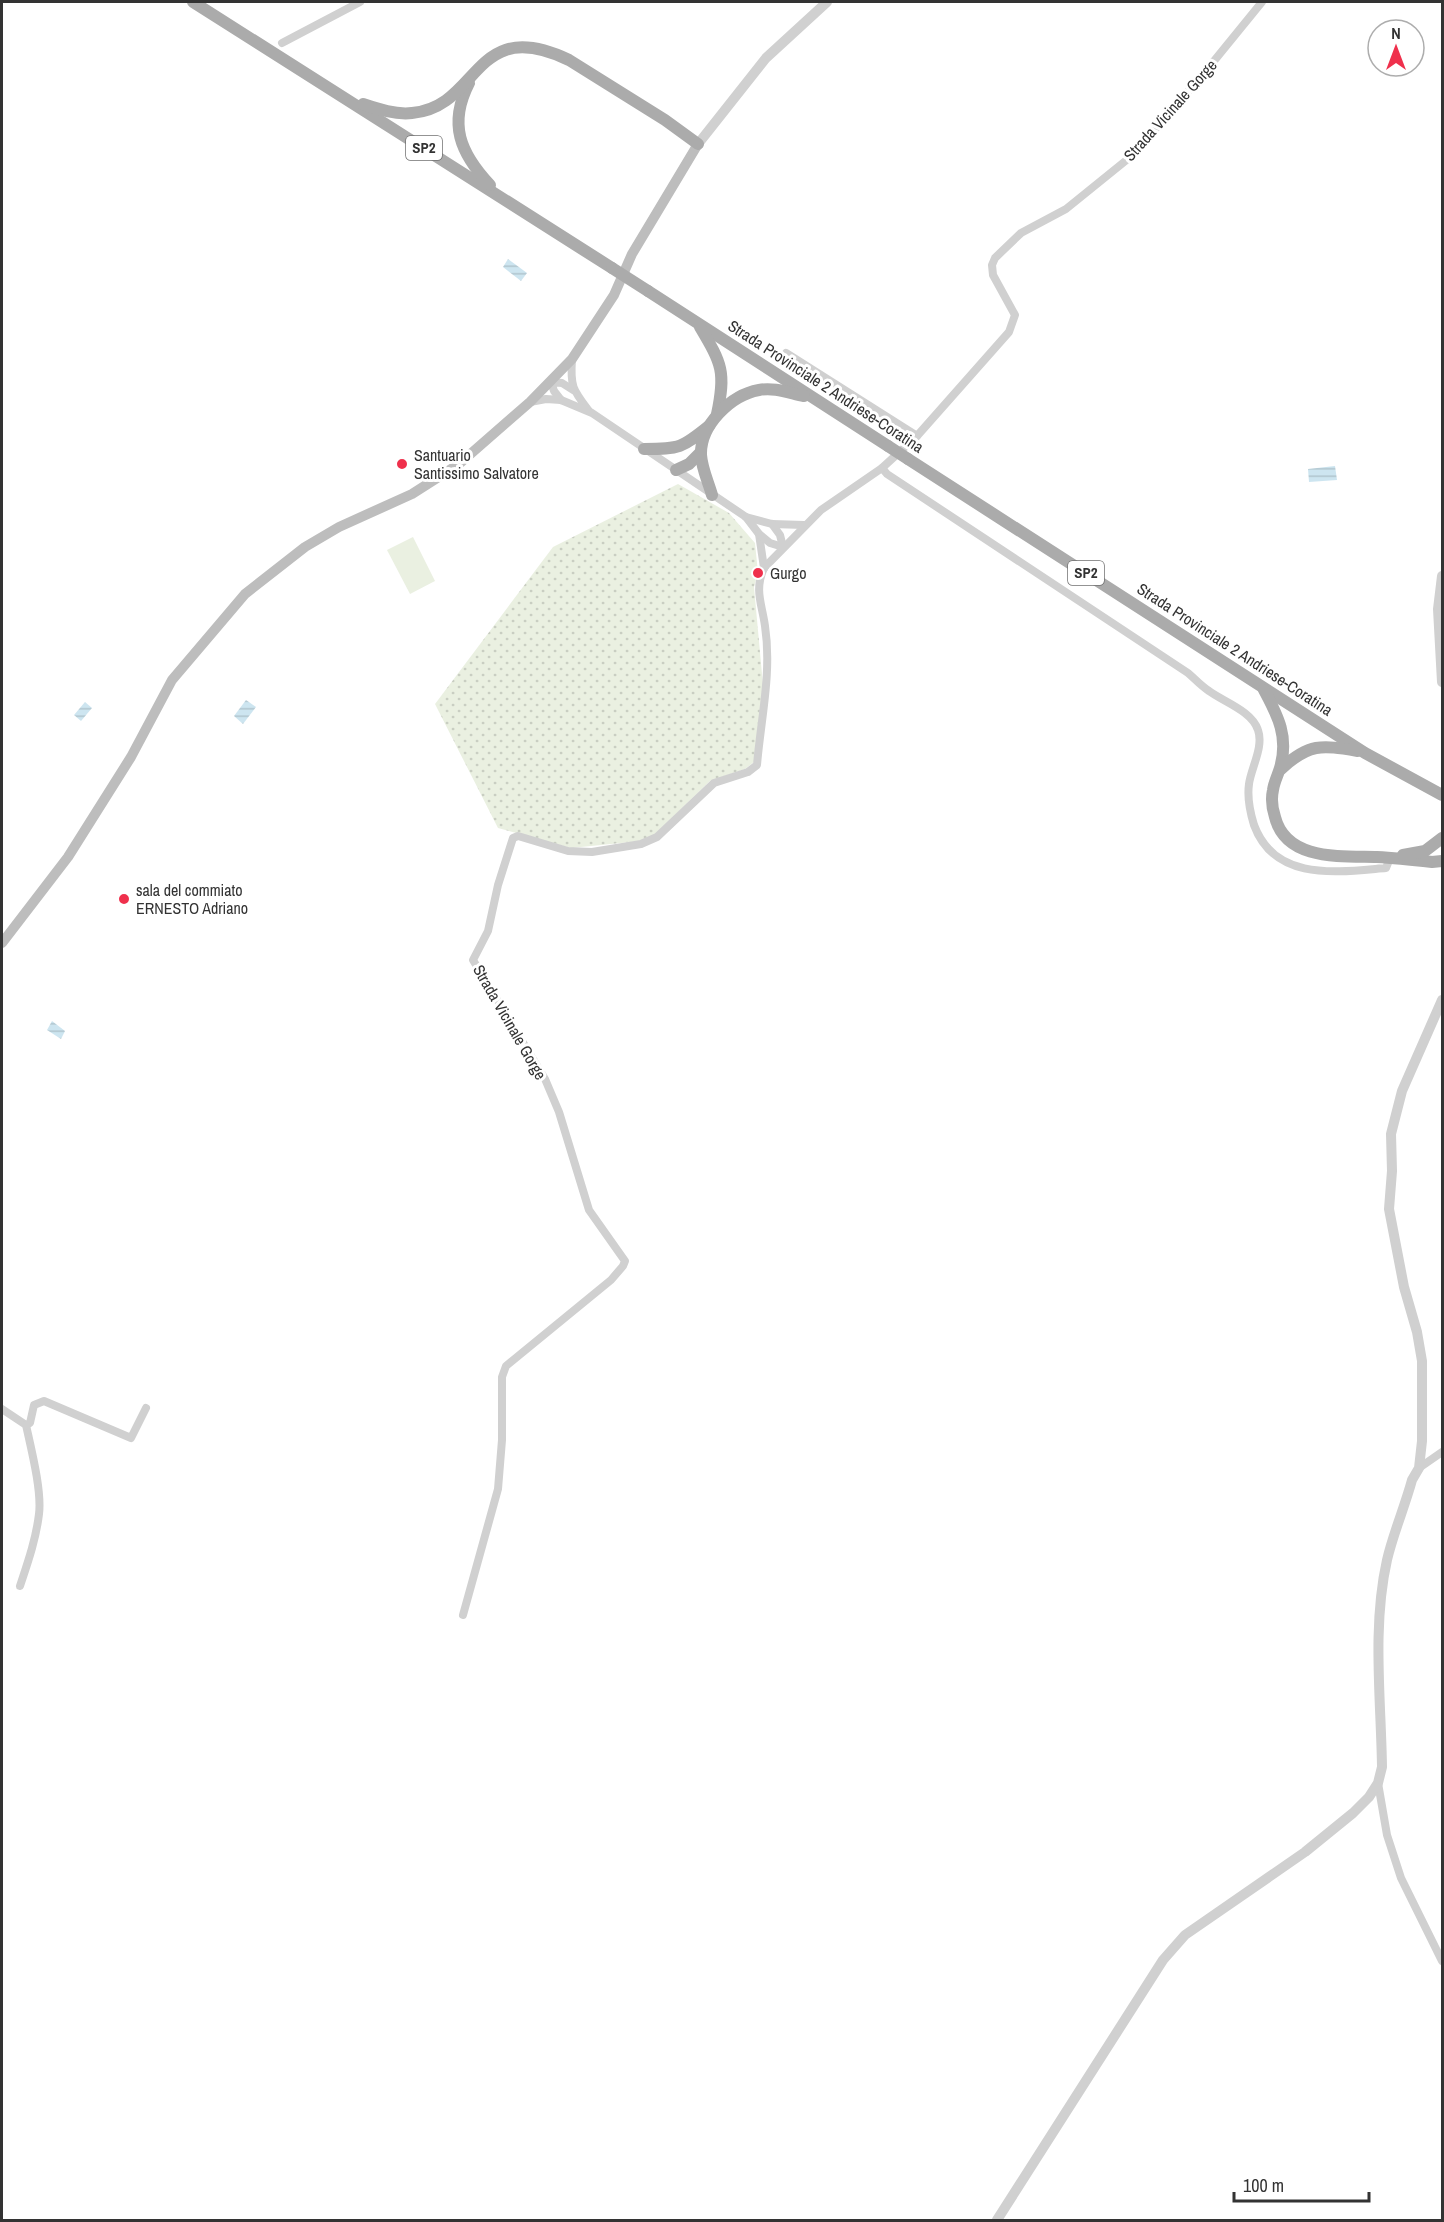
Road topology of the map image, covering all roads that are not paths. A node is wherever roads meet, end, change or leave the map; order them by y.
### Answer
1 (193, 2) edge
2 (360, 2) edge
3 (827, 2) edge
4 (1262, 2) edge
5 (279, 48) junction
6 (473, 73) junction
7 (348, 99) junction
8 (698, 144) junction
9 (500, 196) junction
10 (698, 323) junction
11 (786, 353) dead end
12 (572, 359) junction
13 (551, 382) junction
14 (573, 390) junction
15 (814, 399) junction
16 (561, 400) junction
17 (530, 402) junction
18 (592, 413) junction
19 (713, 420) junction
20 (917, 436) junction
21 (685, 446) junction
22 (644, 449) junction
23 (701, 452) junction
24 (882, 468) junction
25 (676, 470) junction
26 (712, 495) junction
27 (746, 517) junction
28 (772, 524) junction
29 (804, 525) junction
30 (759, 534) junction
31 (783, 547) junction
32 (764, 568) junction
33 (1443, 576) edge
34 (1443, 682) edge
35 (1264, 688) junction
36 (1365, 753) junction
37 (1280, 770) junction
38 (1443, 795) edge
39 (1443, 838) edge
40 (1425, 850) junction
41 (1443, 853) edge
42 (1390, 858) junction
43 (1439, 864) edge
44 (2, 943) edge
45 (1443, 1000) edge
46 (146, 1408) dead end
47 (2, 1409) edge
48 (26, 1425) junction
49 (1443, 1452) edge
50 (1419, 1468) junction
51 (20, 1586) dead end
52 (463, 1615) dead end
53 (1378, 1783) junction
54 (1443, 1961) edge
55 (997, 2220) edge

1 - 5 main road, Strada Provinciale 2 Andriese-Coratina / SP2
2 - 5 street
3 - 8 street
4 - 20 street, Strada Vicinale Gorge
5 - 7 main road, Strada Provinciale 2 Andriese-Coratina / SP2
6 - 7 main road
6 - 8 main road
6 - 9 main road
7 - 9 main road, Strada Provinciale 2 Andriese-Coratina / SP2
8 - 12 main road
9 - 10 main road, Strada Provinciale 2 Andriese-Coratina / SP2, bridge
10 - 15 main road, Strada Provinciale 2 Andriese-Coratina / SP2
10 - 19 main road
11 - 20 street
12 - 13 main road
12 - 14 street
13 - 14 street
13 - 16 street
13 - 17 main road
14 - 18 street
15 - 19 main road
15 - 35 main road, Strada Provinciale 2 Andriese-Coratina / SP2, bridge
16 - 17 street
16 - 18 street
17 - 44 main road
18 - 22 street
19 - 21 main road
19 - 23 main road
20 - 24 street, Strada Vicinale Gorge
21 - 22 main road
21 - 25 main road
22 - 25 street
23 - 25 main road
23 - 26 main road
24 - 29 street, Strada Vicinale Gorge
24 - 42 street
25 - 26 street
26 - 27 street
27 - 28 street
27 - 30 street
28 - 29 street
28 - 31 street
29 - 31 street, Strada Vicinale Gorge
30 - 31 street
30 - 32 street
31 - 32 street, Strada Vicinale Gorge
32 - 52 street, Strada Vicinale Gorge
33 - 34 street
35 - 36 main road, Strada Provinciale 2 Andriese-Coratina / SP2
35 - 37 main road
36 - 37 main road
36 - 38 main road, Strada Provinciale 2 Andriese-Coratina / SP2
37 - 42 main road
39 - 40 main road
40 - 41 main road
40 - 42 main road
42 - 43 main road
45 - 50 street
46 - 48 street
47 - 48 street
48 - 51 street
49 - 50 street
50 - 53 street
53 - 54 street
53 - 55 street

